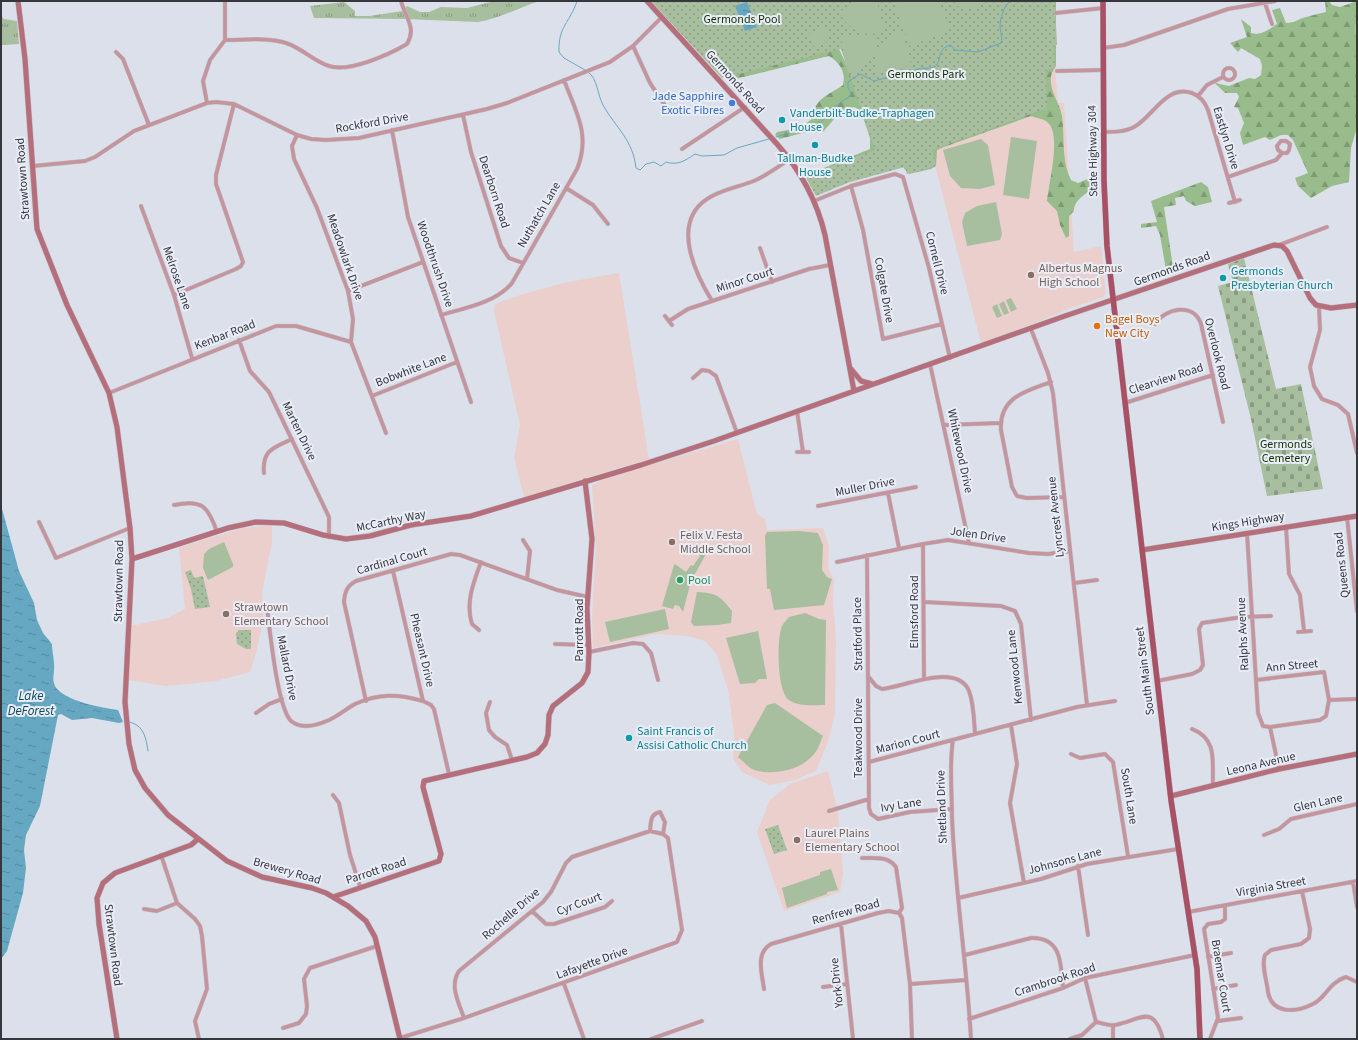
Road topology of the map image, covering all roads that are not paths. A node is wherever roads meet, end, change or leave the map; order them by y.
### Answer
1 (18, 1) edge
2 (225, 1) edge
3 (401, 1) edge
4 (647, 1) edge
5 (1103, 1) edge
6 (1275, 1) edge
7 (1265, 3) junction
8 (1103, 8) junction
9 (1056, 13) dead end
10 (662, 17) junction
11 (1272, 24) dead end
12 (225, 40) junction
13 (633, 46) junction
14 (1103, 48) junction
15 (116, 52) dead end
16 (1103, 70) junction
17 (1057, 71) dead end
18 (1223, 76) dead end
19 (564, 80) junction
20 (1198, 96) junction
21 (206, 103) junction
22 (234, 104) junction
23 (664, 104) dead end
24 (744, 107) junction
25 (463, 115) junction
26 (149, 125) junction
27 (392, 130) junction
28 (1104, 132) junction
29 (296, 135) junction
30 (682, 149) dead end
31 (1282, 153) dead end
32 (790, 159) junction
33 (33, 166) junction
34 (1228, 177) junction
35 (851, 186) junction
36 (566, 188) junction
37 (1240, 200) dead end
38 (814, 201) junction
39 (1235, 202) junction
40 (1229, 203) dead end
41 (141, 206) dead end
42 (608, 224) dead end
43 (1327, 227) dead end
44 (1279, 245) junction
45 (760, 248) dead end
46 (424, 262) junction
47 (523, 263) junction
48 (830, 265) junction
49 (772, 282) junction
50 (348, 291) junction
51 (174, 295) junction
52 (1113, 300) junction
53 (712, 301) junction
54 (1357, 305) edge
55 (1319, 307) junction
56 (441, 316) junction
57 (665, 316) dead end
58 (669, 321) junction
59 (942, 324) junction
60 (1155, 324) dead end
61 (672, 325) dead end
62 (1031, 329) junction
63 (239, 340) junction
64 (352, 342) junction
65 (192, 358) junction
66 (950, 358) junction
67 (457, 362) junction
68 (930, 364) junction
69 (849, 365) junction
70 (1213, 375) junction
71 (693, 378) dead end
72 (1051, 382) junction
73 (873, 384) junction
74 (854, 391) junction
75 (109, 393) junction
76 (372, 396) junction
77 (471, 402) dead end
78 (1126, 403) junction
79 (796, 411) junction
80 (1223, 422) dead end
81 (1000, 423) junction
82 (944, 425) junction
83 (386, 433) dead end
84 (737, 433) junction
85 (292, 439) junction
86 (797, 452) dead end
87 (803, 452) junction
88 (809, 452) dead end
89 (1357, 453) edge
90 (264, 473) dead end
91 (585, 481) junction
92 (916, 487) dead end
93 (888, 493) junction
94 (1064, 497) junction
95 (174, 505) dead end
96 (818, 506) dead end
97 (1357, 516) edge
98 (1347, 518) junction
99 (39, 522) dead end
100 (1286, 527) junction
101 (130, 528) junction
102 (217, 532) junction
103 (1247, 533) junction
104 (329, 537) junction
105 (523, 540) dead end
106 (968, 543) junction
107 (924, 544) junction
108 (899, 548) junction
109 (1070, 550) junction
110 (1142, 550) junction
111 (867, 555) junction
112 (132, 559) junction
113 (481, 562) junction
114 (837, 562) dead end
115 (393, 571) junction
116 (527, 579) junction
117 (1096, 580) dead end
118 (1074, 583) junction
119 (588, 597) junction
120 (924, 602) junction
121 (267, 608) dead end
122 (1357, 611) edge
123 (1252, 616) junction
124 (1271, 616) dead end
125 (479, 630) dead end
126 (1304, 631) junction
127 (1311, 631) dead end
128 (1298, 632) dead end
129 (554, 644) dead end
130 (589, 645) junction
131 (590, 652) junction
132 (868, 676) junction
133 (924, 679) junction
134 (658, 680) dead end
135 (1256, 680) junction
136 (1158, 681) junction
137 (282, 699) junction
138 (1357, 699) edge
139 (1329, 700) junction
140 (366, 701) junction
141 (423, 701) junction
142 (490, 702) dead end
143 (1115, 702) dead end
144 (1087, 705) junction
145 (256, 713) dead end
146 (1031, 720) junction
147 (1012, 724) junction
148 (1270, 727) junction
149 (1192, 729) dead end
150 (975, 734) junction
151 (953, 740) junction
152 (1072, 754) dead end
153 (1357, 754) edge
154 (512, 760) junction
155 (869, 762) junction
156 (1279, 770) junction
157 (449, 774) junction
158 (1213, 786) junction
159 (333, 795) dead end
160 (1171, 796) junction
161 (869, 799) junction
162 (1357, 804) edge
163 (952, 809) junction
164 (829, 810) dead end
165 (650, 831) junction
166 (663, 834) junction
167 (1264, 835) dead end
168 (198, 839) junction
169 (1178, 848) junction
170 (161, 855) junction
171 (1128, 856) junction
172 (862, 858) dead end
173 (1078, 866) junction
174 (1355, 881) edge
175 (1024, 883) junction
176 (360, 886) junction
177 (1302, 891) junction
178 (333, 897) junction
179 (958, 898) junction
180 (612, 901) dead end
181 (177, 903) junction
182 (1225, 905) junction
183 (1357, 907) edge
184 (144, 909) dead end
185 (532, 911) junction
186 (1188, 912) junction
187 (899, 913) junction
188 (841, 924) junction
189 (1088, 935) dead end
190 (377, 946) junction
191 (1231, 953) dead end
192 (965, 955) junction
193 (1195, 955) junction
194 (1208, 957) junction
195 (1085, 978) junction
196 (966, 980) junction
197 (1357, 982) edge
198 (564, 984) junction
199 (847, 984) junction
200 (910, 984) junction
201 (1236, 985) dead end
202 (822, 987) dead end
203 (1063, 988) junction
204 (764, 989) dead end
205 (1213, 989) junction
206 (464, 1018) junction
207 (1241, 1018) dead end
208 (970, 1019) junction
209 (702, 1020) dead end
210 (1218, 1021) junction
211 (1096, 1022) junction
212 (1113, 1026) junction
213 (283, 1028) dead end
214 (117, 1039) edge
215 (199, 1039) edge
216 (400, 1039) edge
217 (584, 1039) edge
218 (651, 1039) edge
219 (853, 1039) edge
220 (912, 1039) edge
221 (970, 1039) edge
222 (1070, 1039) edge
223 (1113, 1039) edge
224 (1163, 1039) edge
225 (1200, 1039) edge
226 (1210, 1039) edge

1 - 33 street, Strawtown Road
2 - 12 street
3 - 12 street
4 - 10 street, Germonds Road
5 - 8 main road, State Highway 304
6 - 7 street
7 - 11 street
7 - 14 street
8 - 9 street
8 - 14 main road, State Highway 304
10 - 13 street, Rockford Drive
10 - 24 street, Germonds Road
12 - 21 street
13 - 19 street, Rockford Drive
13 - 23 street
14 - 16 main road, State Highway 304
15 - 26 street
16 - 17 street
16 - 28 main road, State Highway 304
18 - 20 street
19 - 25 street, Rockford Drive
19 - 36 street, Nuthatch Lane
20 - 28 street, Eastlyn Drive
20 - 34 street, Eastlyn Drive
21 - 22 street, Rockford Drive
21 - 26 street, Rockford Drive
22 - 29 street, Rockford Drive
22 - 51 street
24 - 30 street
24 - 32 street, Germonds Road
25 - 27 street, Rockford Drive
25 - 47 street, Dearborn Road
26 - 33 street, Rockford Drive
27 - 29 street, Rockford Drive
27 - 46 street, Woodthrush Drive
28 - 52 main road, State Highway 304
29 - 50 street, Meadowlark Drive
31 - 34 street
32 - 38 street, Germonds Road
32 - 53 street
33 - 75 street, Strawtown Road
34 - 39 street, Eastlyn Drive
35 - 38 street
35 - 59 street, Cornell Drive
35 - 59 street, Colgate Drive
36 - 42 street
36 - 47 street, Nuthatch Lane
37 - 39 street
38 - 48 street, Germonds Road
39 - 40 street
41 - 51 street, Melrose Lane
43 - 44 street
44 - 52 street, Germonds Road
44 - 55 street
45 - 49 street
46 - 50 street
46 - 56 street, Woodthrush Drive
47 - 56 street, Nuthatch Lane
48 - 49 street, Minor Court
48 - 69 street, Germonds Road
49 - 53 street, Minor Court
50 - 64 street, Meadowlark Drive
51 - 65 street, Melrose Lane
52 - 62 street, Germonds Road
52 - 78 main road, South Main Street
53 - 58 street, Minor Court
54 - 55 street
55 - 89 street
56 - 67 street, Woodthrush Drive
57 - 58 street
58 - 61 street
59 - 66 street, Cornell Drive
60 - 70 street, Overlook Road
62 - 66 street, Germonds Road
62 - 72 street, Lyncrest Avenue
63 - 64 street, Kenbar Road
63 - 65 street, Kenbar Road
63 - 85 street, Marten Drive
64 - 76 street, Meadowlark Drive
65 - 75 street, Kenbar Road
66 - 68 street, Germonds Road
67 - 76 street, Bobwhite Lane
67 - 77 street, Woodthrush Drive
68 - 73 street, Germonds Road
68 - 82 street, Whitewood Drive
69 - 73 street, Germonds Road
69 - 74 street, Germonds Road
70 - 78 street, Clearview Road
70 - 80 street, Overlook Road
71 - 84 street
72 - 81 street
72 - 94 street, Lyncrest Avenue
73 - 74 street, Germonds Road
74 - 79 street
75 - 101 street, Strawtown Road
76 - 83 street, Meadowlark Drive
78 - 110 main road, South Main Street
79 - 84 street
79 - 87 street
81 - 82 street
81 - 94 street
82 - 106 street, Whitewood Drive
84 - 91 street
85 - 90 street
85 - 104 street, Marten Drive
86 - 87 street
87 - 88 street
91 - 104 street, McCarthy Way
91 - 119 street, Parrott Road
92 - 93 street, Muller Drive
93 - 96 street, Muller Drive
93 - 108 street
94 - 109 street, Lyncrest Avenue
95 - 102 street
97 - 98 street, Kings Highway
98 - 100 street, Kings Highway
98 - 122 street, Queens Road
99 - 101 street
100 - 103 street, Kings Highway
100 - 126 street
101 - 112 street, Strawtown Road
102 - 104 street, McCarthy Way
102 - 112 street, McCarthy Way
103 - 110 street, Kings Highway
103 - 123 street, Ralphs Avenue
105 - 116 street
106 - 107 street, Jolen Drive
106 - 109 street, Jolen Drive
107 - 108 street, Jolen Drive
107 - 120 street, Elmsford Road
108 - 111 street, Jolen Drive
109 - 118 street, Lyncrest Avenue
110 - 136 main road, South Main Street
111 - 114 street, Jolen Drive
111 - 132 street, Stratford Place
112 - 168 street, Strawtown Road
113 - 115 street, Cardinal Court
113 - 116 street, Cardinal Court
113 - 125 street
115 - 140 street, Cardinal Court
115 - 141 street, Pheasant Drive
116 - 119 street, Cardinal Court
117 - 118 street
118 - 144 street, Lyncrest Avenue
119 - 130 street, Parrott Road
120 - 133 street, Elmsford Road
120 - 146 street, Kenwood Lane
121 - 137 street, Mallard Drive
123 - 124 street
123 - 135 street, Ralphs Avenue
123 - 136 street
126 - 127 street
126 - 128 street
129 - 130 street
130 - 131 street, Parrott Road
131 - 134 street
131 - 154 street, Parrott Road
132 - 133 street, Stratford Place
132 - 155 street, Teakwood Drive
133 - 150 street, Stratford Place
135 - 139 street, Ann Street
135 - 148 street, Ralphs Avenue
136 - 160 main road, South Main Street
137 - 140 street, Mallard Drive
137 - 145 street
138 - 139 street
139 - 148 street, Ann Street
140 - 141 street
141 - 157 street, Pheasant Drive
142 - 154 street
143 - 144 street
144 - 146 street
146 - 147 street
147 - 150 street
147 - 175 street
148 - 156 street
149 - 158 street
150 - 151 street
151 - 155 street, Marion Court
151 - 163 street, Shetland Drive
152 - 171 street, South Lane
153 - 156 street, Leona Avenue
154 - 157 street, Parrott Road
155 - 161 street, Teakwood Drive
156 - 158 street, Leona Avenue
157 - 176 street, Parrott Road
158 - 160 street, Leona Avenue
159 - 176 street
160 - 169 main road, South Main Street
161 - 163 street, Ivy Lane
161 - 164 street
162 - 167 street, Glen Lane
163 - 179 street, Shetland Drive
165 - 166 street, Rochelle Drive
165 - 166 street
165 - 185 street, Rochelle Drive
166 - 198 street, Lafayette Drive
168 - 170 street, Strawtown Road
168 - 178 street, Brewery Road
169 - 171 street, Johnsons Lane
169 - 186 main road, South Main Street
170 - 181 street
170 - 214 street, Strawtown Road
171 - 173 street, Johnsons Lane
172 - 187 street
173 - 175 street, Johnsons Lane
173 - 189 street
174 - 177 street, Virginia Street
174 - 183 street
175 - 179 street, Johnsons Lane
176 - 178 street, Parrott Road
177 - 182 street, Virginia Street
177 - 197 street
178 - 190 street, Brewery Road
179 - 192 street, Shetland Drive
180 - 185 street, Cyr Court
181 - 184 street
181 - 215 street
182 - 186 street, Virginia Street
182 - 194 street, Braemar Court
185 - 206 street, Rochelle Drive
186 - 193 main road, South Main Street
187 - 188 street, Renfrew Road
187 - 200 street, Renfrew Road
188 - 199 street, York Drive
188 - 204 street, Renfrew Road
190 - 213 street
190 - 216 street, Brewery Road
191 - 194 street
192 - 196 street, Shetland Drive
192 - 203 street
193 - 195 street, Crambrook Road
193 - 225 main road, South Main Street
194 - 205 street, Braemar Court
195 - 203 street, Crambrook Road
195 - 211 street
196 - 200 street
196 - 208 street, Shetland Drive
198 - 206 street, Lafayette Drive
198 - 217 street
199 - 202 street
199 - 219 street, York Drive
200 - 220 street, Renfrew Road
201 - 205 street
203 - 208 street, Crambrook Road
205 - 210 street, Braemar Court
206 - 216 street, Lafayette Drive
207 - 210 street
208 - 221 street, Shetland Drive
209 - 218 street
210 - 226 street, Braemar Court
211 - 212 street
211 - 222 street
212 - 223 street
212 - 224 street

